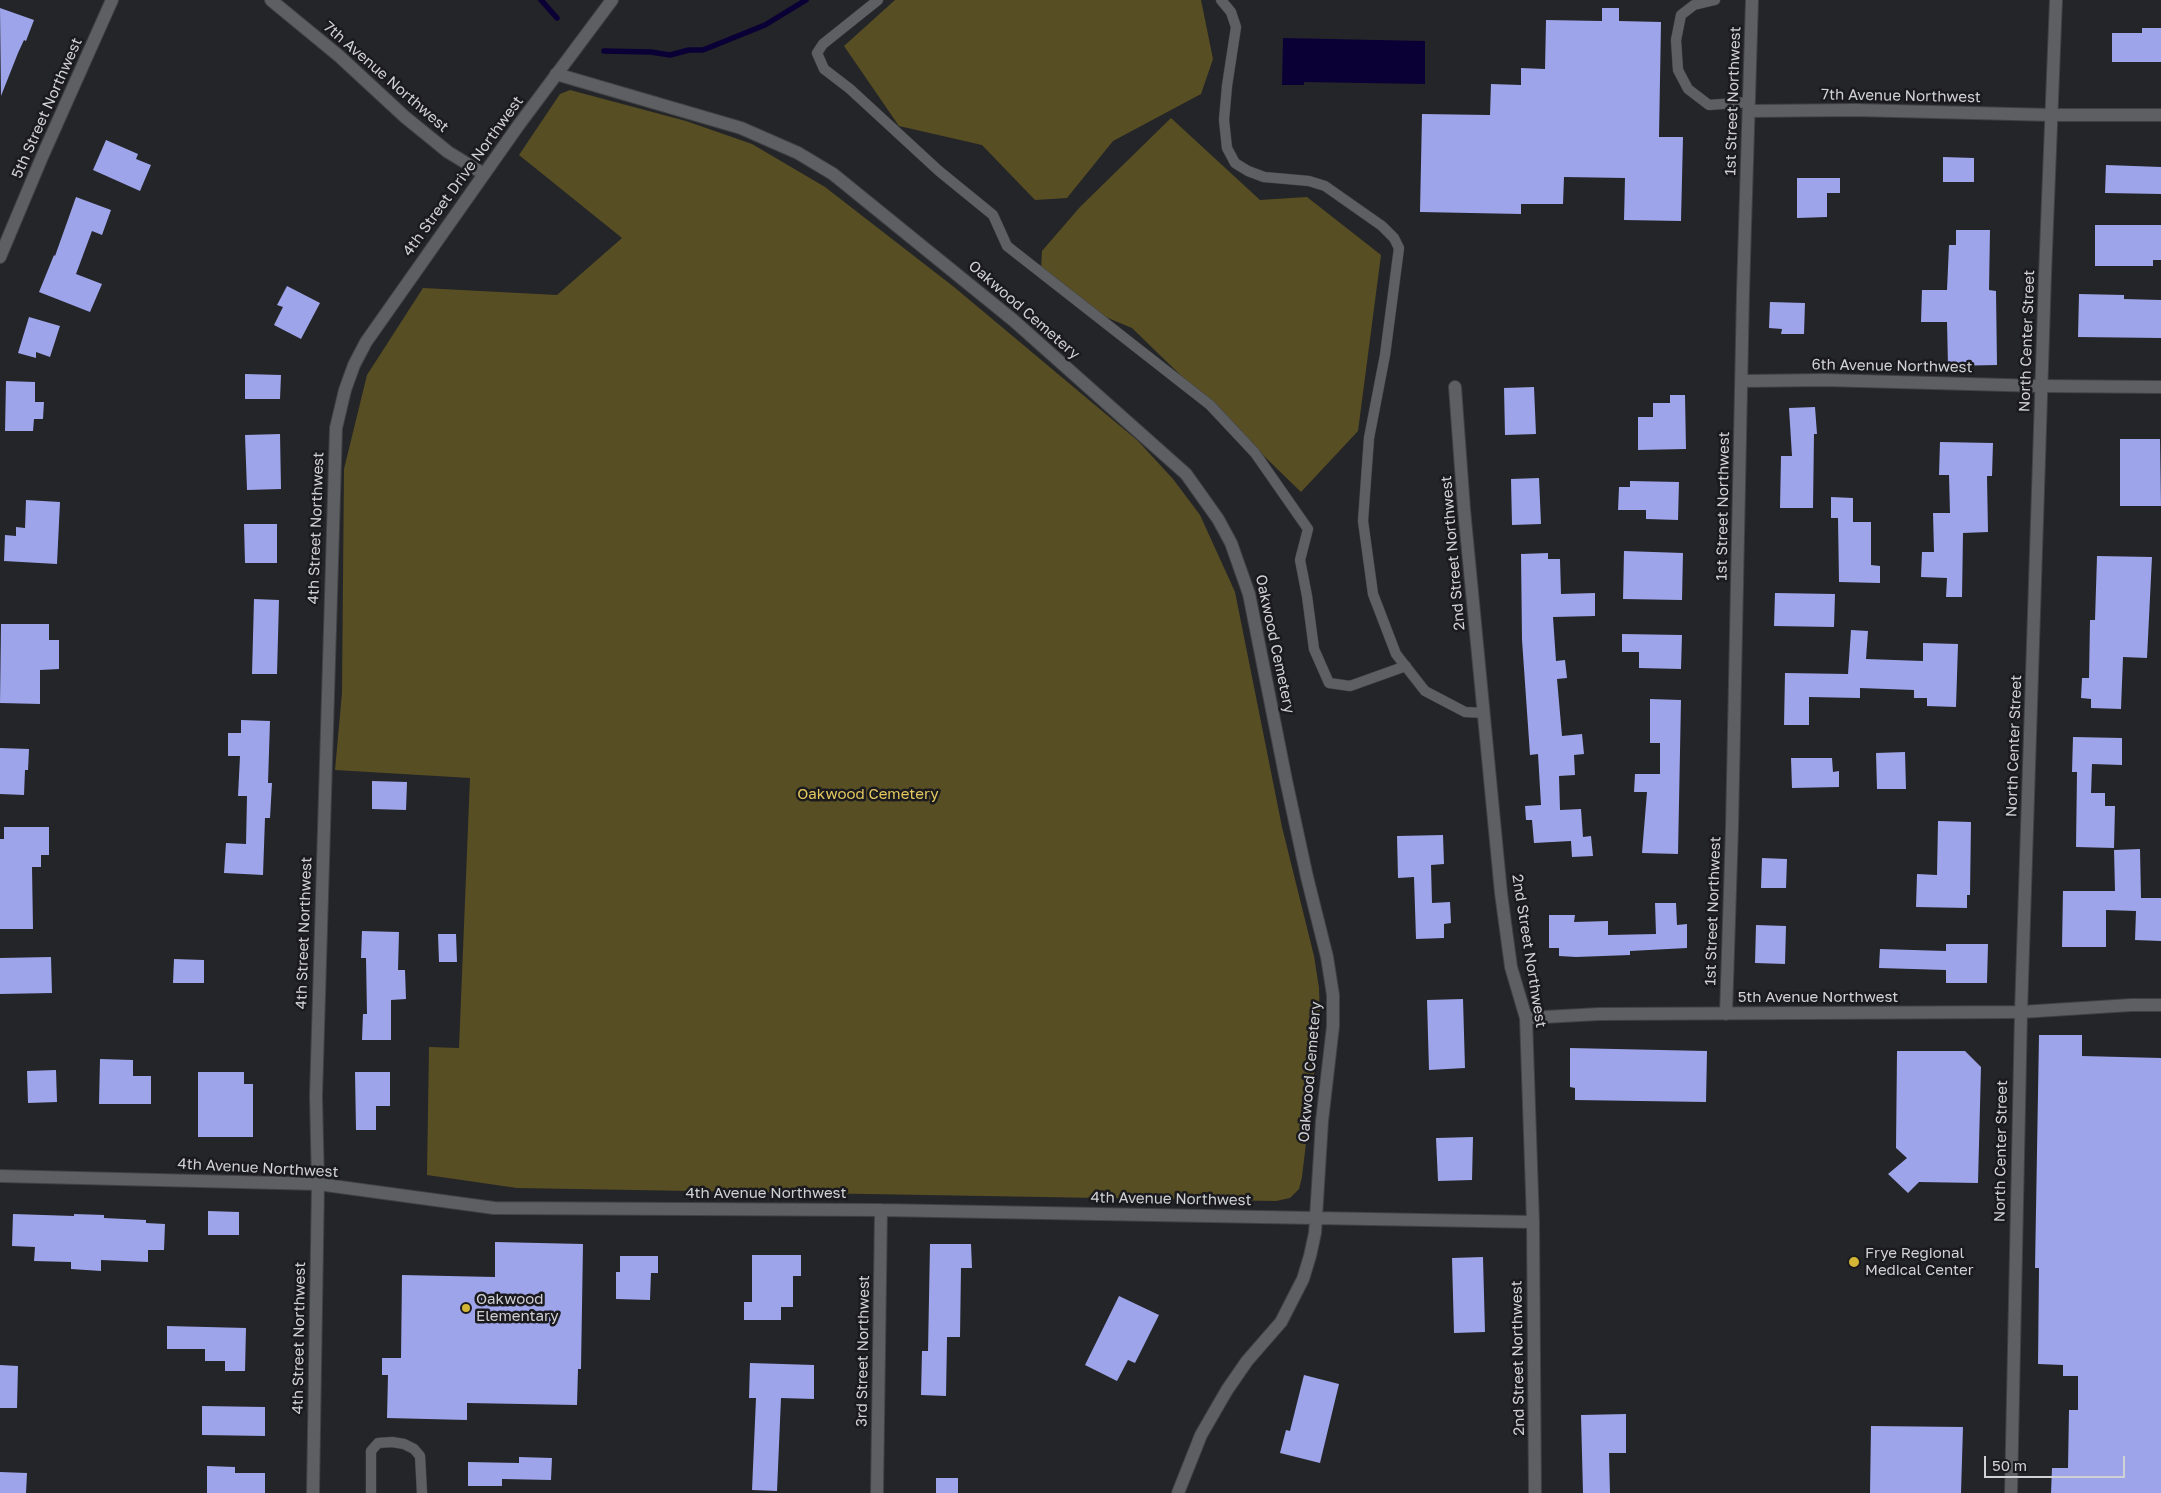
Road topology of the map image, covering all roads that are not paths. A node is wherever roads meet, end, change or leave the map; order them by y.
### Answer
1 (112, 0) edge
2 (271, 0) edge
3 (612, 0) edge
4 (878, 0) edge
5 (1221, 0) edge
6 (1715, 0) edge
7 (1752, 0) edge
8 (2056, 0) edge
9 (556, 74) junction
10 (1749, 106) junction
11 (2052, 115) junction
12 (2161, 115) edge
13 (484, 174) junction
14 (0, 257) edge
15 (350, 376) joint
16 (1742, 380) junction
17 (2041, 386) junction
18 (1455, 387) dead end
19 (2161, 387) edge
20 (1406, 666) junction
21 (1484, 713) junction
22 (2161, 1005) edge
23 (2021, 1012) junction
24 (1726, 1014) junction
25 (1526, 1018) junction
26 (0, 1176) edge
27 (318, 1184) junction
28 (881, 1210) junction
29 (1315, 1218) junction
30 (1533, 1222) junction
31 (313, 1493) edge
32 (371, 1493) edge
33 (422, 1493) edge
34 (877, 1493) edge
35 (1178, 1493) edge
36 (1535, 1493) edge
37 (2011, 1493) edge

1 - 14 street, 5th Street Northwest
2 - 13 street, 7th Avenue Northwest
3 - 9 street, 4th Street Drive Northwest
4 - 20 lane
5 - 20 lane
6 - 10 lane
7 - 10 street, 1st Street Northwest
8 - 11 street, North Center Street
9 - 13 street, 4th Street Drive Northwest
9 - 29 street, Oakwood Cemetery
10 - 11 street, 7th Avenue Northwest
10 - 16 street, 1st Street Northwest
11 - 12 street, 7th Avenue Northwest
11 - 17 street, North Center Street
13 - 15 street, 4th Street Drive Northwest
15 - 27 street, 4th Street Northwest
16 - 17 street, 6th Avenue Northwest
16 - 24 street, 1st Street Northwest
17 - 19 street, 6th Avenue Northwest
17 - 23 street, North Center Street
18 - 21 street, 2nd Street Northwest
20 - 21 lane
21 - 25 street, 2nd Street Northwest
22 - 23 street, 5th Avenue Northwest
23 - 24 street, 5th Avenue Northwest
23 - 37 street, North Center Street
24 - 25 street, 5th Avenue Northwest
25 - 30 street, 2nd Street Northwest
26 - 27 street, 4th Avenue Northwest
27 - 28 street, 4th Avenue Northwest
27 - 31 street, 4th Street Northwest
28 - 29 street, 4th Avenue Northwest
28 - 34 street, 3rd Street Northwest
29 - 30 street, 4th Avenue Northwest
29 - 35 street, Oakwood Cemetery
30 - 36 street, 2nd Street Northwest
32 - 33 lane

